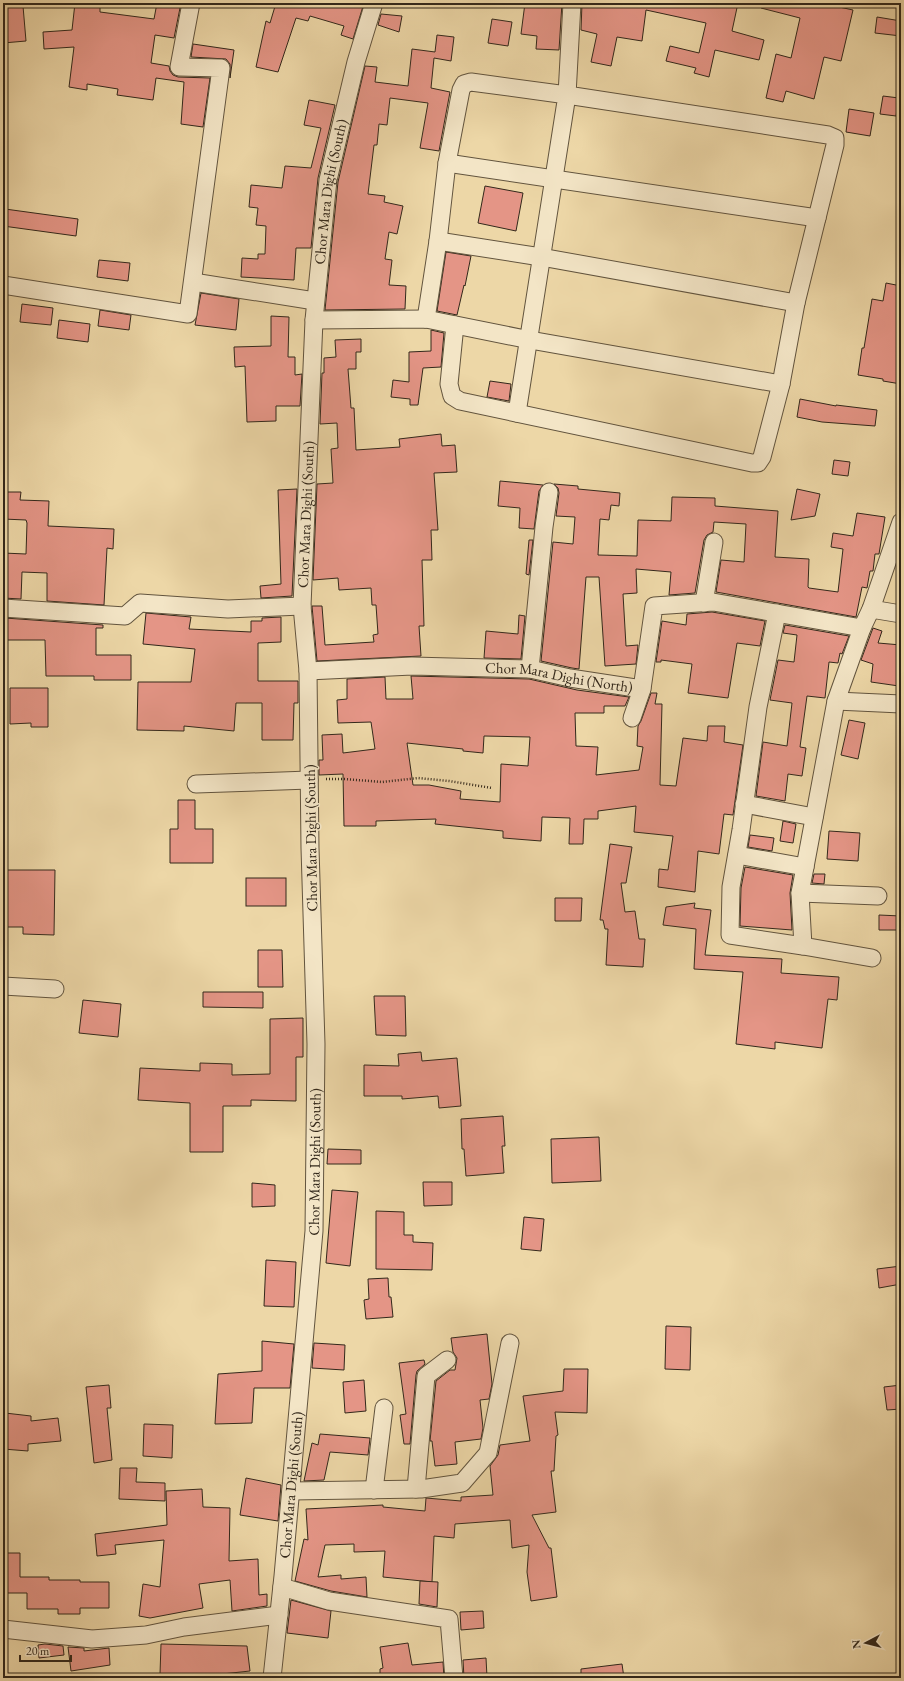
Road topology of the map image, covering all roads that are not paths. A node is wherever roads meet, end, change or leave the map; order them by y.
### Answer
1 (191, 3) edge
2 (374, 3) edge
3 (572, 3) edge
4 (567, 95) junction
5 (447, 163) junction
6 (555, 178) junction
7 (818, 218) junction
8 (438, 241) junction
9 (541, 257) junction
10 (193, 282) junction
11 (3, 285) edge
12 (316, 301) junction
13 (796, 303) junction
14 (426, 319) junction
15 (314, 320) junction
16 (455, 325) junction
17 (530, 340) junction
18 (782, 384) junction
19 (518, 413) junction
20 (549, 492) dead end
21 (901, 522) edge
22 (714, 542) dead end
23 (895, 557) edge
24 (704, 603) junction
25 (302, 606) junction
26 (3, 608) edge
27 (871, 609) junction
28 (777, 613) junction
29 (901, 614) edge
30 (862, 628) junction
31 (530, 669) junction
32 (308, 671) junction
33 (642, 689) junction
34 (836, 701) junction
35 (901, 704) edge
36 (632, 718) dead end
37 (309, 780) junction
38 (196, 784) dead end
39 (744, 804) junction
40 (814, 817) junction
41 (737, 855) junction
42 (804, 867) junction
43 (800, 893) junction
44 (878, 896) dead end
45 (803, 946) junction
46 (872, 958) dead end
47 (3, 986) edge
48 (55, 990) dead end
49 (510, 1343) dead end
50 (447, 1360) dead end
51 (384, 1408) dead end
52 (416, 1489) junction
53 (374, 1490) junction
54 (291, 1491) junction
55 (282, 1587) junction
56 (279, 1615) junction
57 (3, 1629) edge
58 (272, 1678) edge
59 (454, 1678) edge

1 - 10 street
2 - 12 street, Chor Mara Dighi (South)
3 - 4 street
4 - 5 street
4 - 6 street
4 - 7 street
5 - 6 street
5 - 8 street
6 - 7 street
6 - 9 street
7 - 13 street
8 - 9 street
8 - 14 street
9 - 13 street
9 - 17 street
10 - 11 street
10 - 12 street
12 - 15 street, Chor Mara Dighi (South)
13 - 18 street
14 - 15 street
14 - 16 street
15 - 25 street, Chor Mara Dighi (South)
16 - 17 street
16 - 19 street
17 - 18 street
17 - 19 street
18 - 19 street
20 - 31 street
21 - 23 street
22 - 24 street
23 - 27 street
24 - 28 street, Chor Mara Dighi (North)
24 - 33 street, Chor Mara Dighi (North)
25 - 26 street
25 - 32 street, Chor Mara Dighi (South)
27 - 29 street
27 - 30 street
28 - 30 street, Chor Mara Dighi (North)
28 - 39 street
30 - 34 street
31 - 32 street, Chor Mara Dighi (North)
31 - 33 street, Chor Mara Dighi (North)
32 - 37 street, Chor Mara Dighi (South)
33 - 36 street
34 - 35 street
34 - 40 street
37 - 38 street
37 - 54 street, Chor Mara Dighi (South)
39 - 40 street
39 - 41 street
40 - 42 street
41 - 42 street
41 - 45 street
42 - 43 street
43 - 44 street
43 - 45 street
45 - 46 street
47 - 48 street
49 - 52 street
50 - 52 street
51 - 53 street
52 - 53 street
53 - 54 street
54 - 55 street, Chor Mara Dighi (South)
55 - 56 street, Chor Mara Dighi (South)
55 - 59 street
56 - 57 street
56 - 58 street, Chor Mara Dighi (South)

